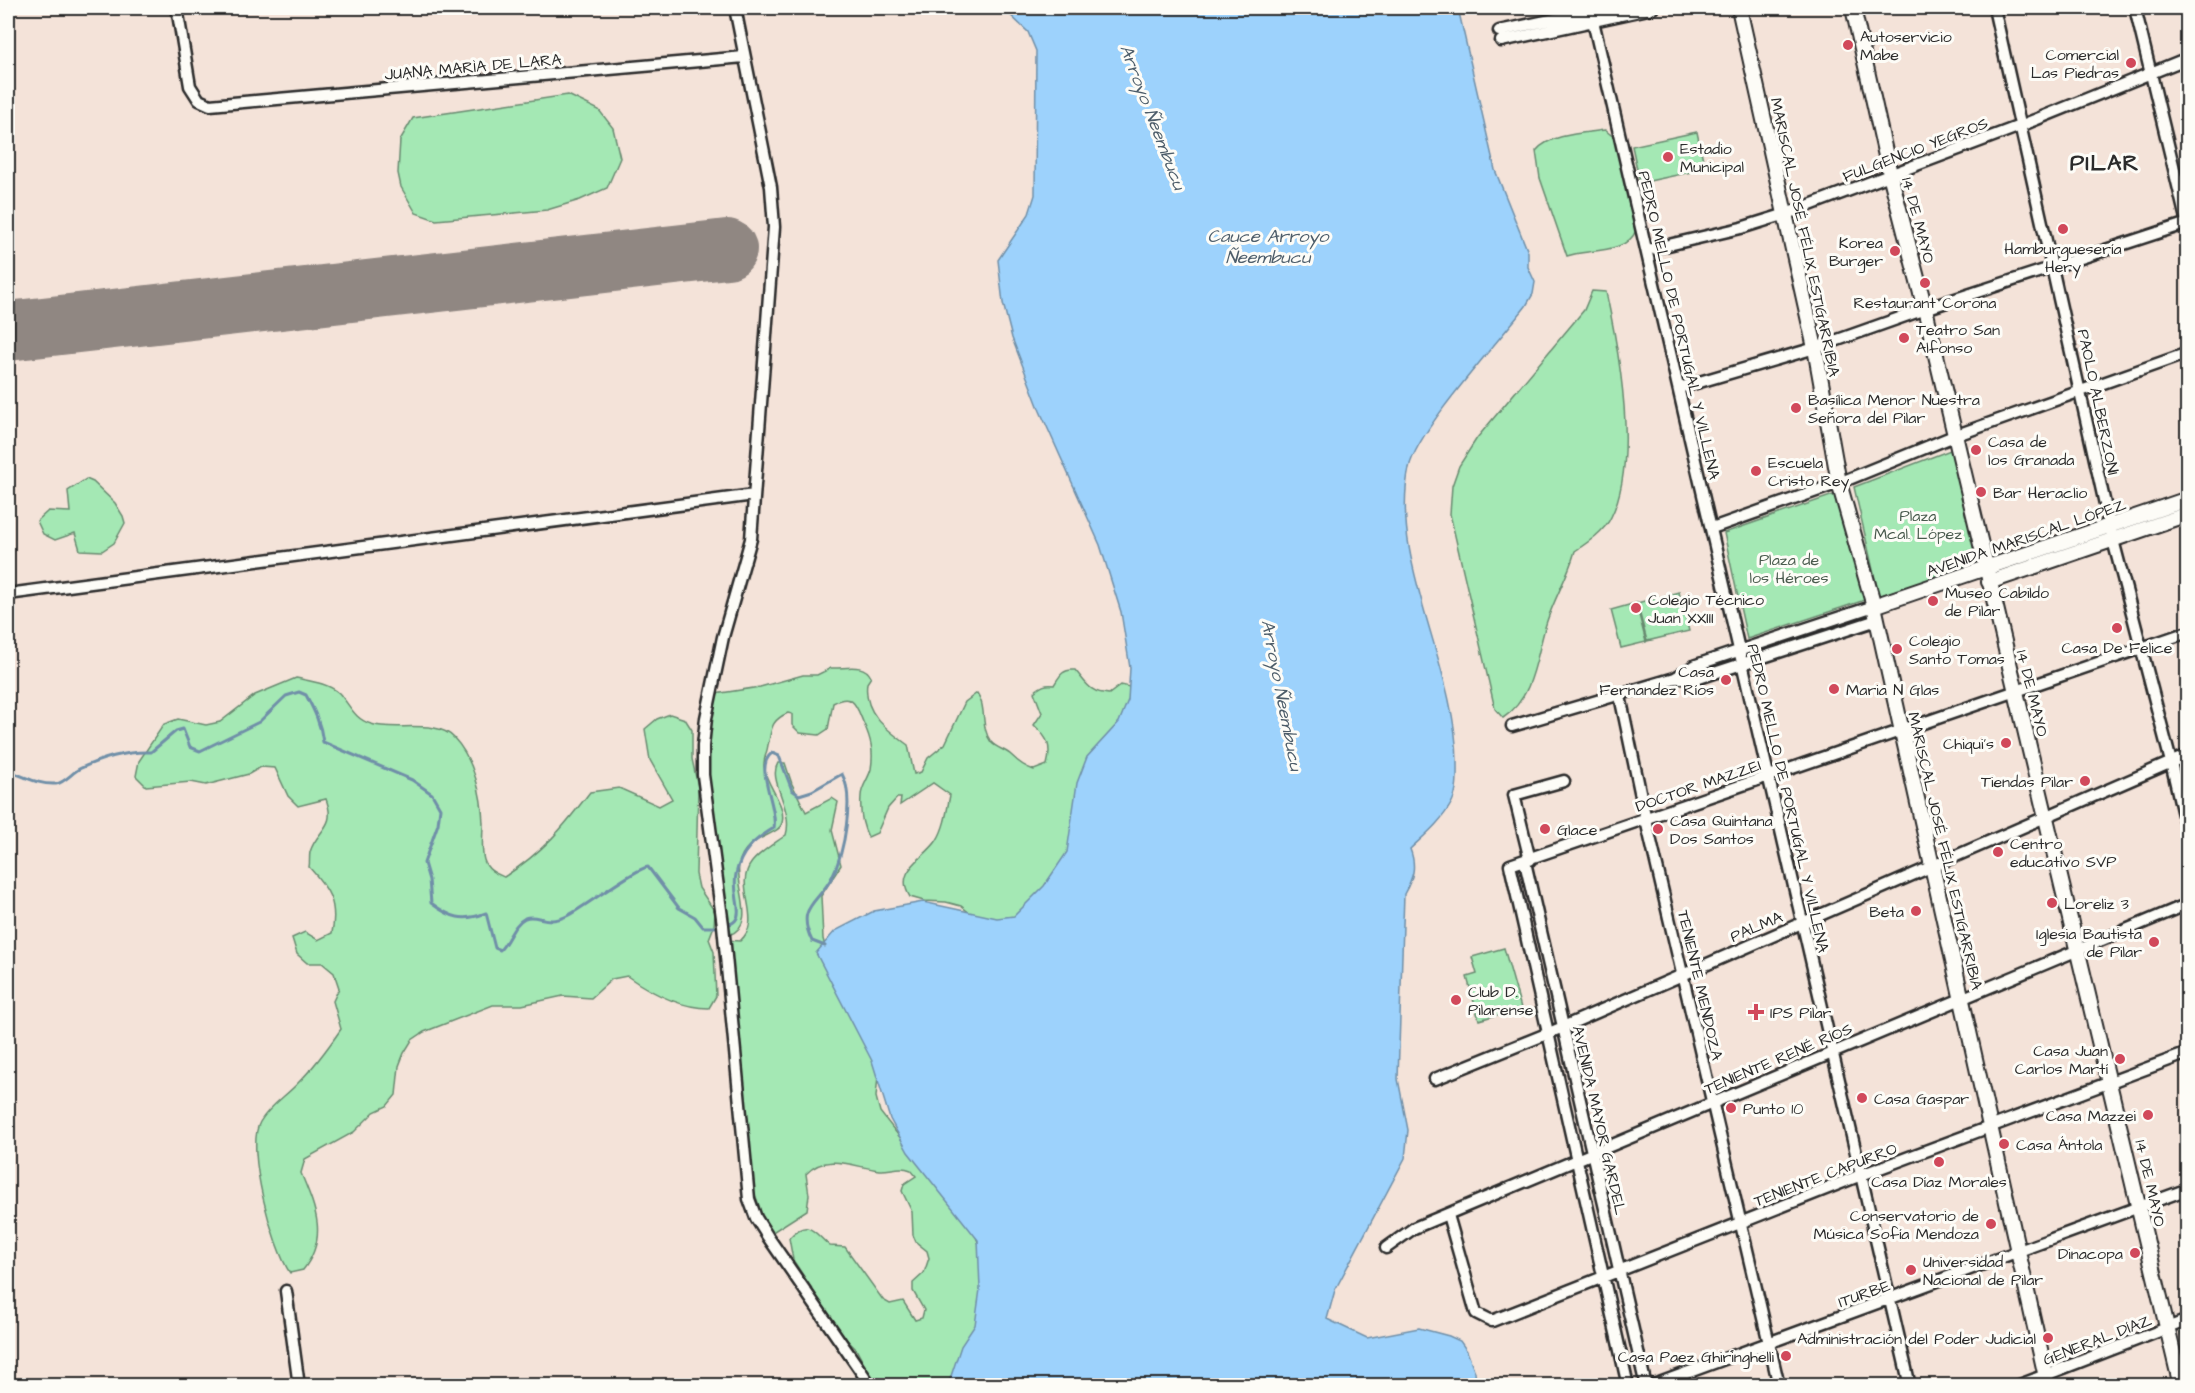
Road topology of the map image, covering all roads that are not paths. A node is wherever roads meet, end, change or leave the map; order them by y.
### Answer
1 (177, 8) edge
2 (735, 8) edge
3 (1607, 8) edge
4 (1653, 8) edge
5 (1739, 8) edge
6 (1853, 8) edge
7 (1994, 8) edge
8 (2135, 8) edge
9 (1591, 13) edge
10 (1500, 36) dead end
11 (744, 57) junction
12 (2187, 58) edge
13 (2149, 72) junction
14 (2020, 126) junction
15 (1890, 174) junction
16 (1786, 214) junction
17 (2187, 224) edge
18 (1647, 250) junction
19 (2054, 268) junction
20 (1925, 309) junction
21 (1815, 348) junction
22 (2187, 353) edge
23 (1679, 388) junction
24 (2080, 391) junction
25 (1954, 436) junction
26 (1839, 483) junction
27 (754, 495) junction
28 (2187, 499) edge
29 (2187, 514) edge
30 (1712, 528) junction
31 (2112, 533) junction
32 (1985, 568) junction
33 (1989, 582) junction
34 (8, 594) edge
35 (1874, 606) junction
36 (1877, 621) junction
37 (2187, 632) edge
38 (2143, 648) junction
39 (1740, 650) junction
40 (1743, 663) junction
41 (1675, 678) junction
42 (2016, 691) junction
43 (1620, 696) junction
44 (1512, 726) dead end
45 (1902, 732) junction
46 (2187, 755) edge
47 (2171, 762) junction
48 (1769, 776) junction
49 (1564, 781) dead end
50 (2046, 816) junction
51 (1646, 819) junction
52 (2187, 837) edge
53 (1527, 861) junction
54 (1933, 864) junction
55 (1510, 865) joint
56 (2187, 904) edge
57 (1801, 922) junction
58 (2077, 950) junction
59 (1683, 974) junction
60 (1962, 997) junction
61 (1563, 1026) junction
62 (1549, 1033) junction
63 (1833, 1051) junction
64 (2187, 1053) edge
65 (1435, 1078) dead end
66 (2110, 1083) junction
67 (1712, 1102) junction
68 (1991, 1127) junction
69 (1592, 1152) junction
70 (1577, 1159) junction
71 (1862, 1175) junction
72 (2187, 1189) edge
73 (2141, 1206) junction
74 (1449, 1215) junction
75 (1741, 1223) junction
76 (1386, 1248) dead end
77 (2018, 1252) junction
78 (1619, 1269) junction
79 (1604, 1276) junction
80 (286, 1291) dead end
81 (1890, 1299) junction
82 (2187, 1320) edge
83 (2167, 1328) junction
84 (1769, 1342) junction
85 (2047, 1380) edge
86 (299, 1386) edge
87 (871, 1386) edge
88 (1628, 1386) edge
89 (1646, 1386) edge
90 (1651, 1386) edge
91 (1779, 1386) edge
92 (1910, 1386) edge
93 (2017, 1386) edge
94 (2181, 1386) edge

1 - 11 street, JUANA MARÌA DE LARA
2 - 11 street
3 - 9 street
4 - 9 street
5 - 16 main road, MARISCAL JOSÉ FÉLIX ESTIGARRIBIA
6 - 15 main road, 14 DE MAYO
7 - 14 street, PAOLO ALBERZONI
8 - 13 street
9 - 10 street
9 - 18 street, PEDRO MELLO DE PORTUGAL Y VILLENA
11 - 27 street
12 - 13 street, FULGENCIO YEGROS
13 - 14 street, FULGENCIO YEGROS
13 - 17 street
14 - 15 street, FULGENCIO YEGROS
14 - 19 street, PAOLO ALBERZONI
15 - 16 street, FULGENCIO YEGROS
15 - 20 main road, 14 DE MAYO
16 - 18 street, FULGENCIO YEGROS
16 - 21 main road, MARISCAL JOSÉ FÉLIX ESTIGARRIBIA
17 - 19 street
18 - 23 street, PEDRO MELLO DE PORTUGAL Y VILLENA
19 - 20 street
19 - 24 street, PAOLO ALBERZONI
20 - 21 street
20 - 25 main road, 14 DE MAYO
21 - 23 street
21 - 26 main road, MARISCAL JOSÉ FÉLIX ESTIGARRIBIA
22 - 24 street
23 - 30 street, PEDRO MELLO DE PORTUGAL Y VILLENA
24 - 25 street
24 - 31 street, PAOLO ALBERZONI
25 - 26 street
25 - 32 main road, 14 DE MAYO
26 - 30 street
26 - 35 main road, MARISCAL JOSÉ FÉLIX ESTIGARRIBIA
27 - 34 street
27 - 87 street
28 - 31 main road, AVENIDA MARISCAL LÓPEZ
29 - 31 main road, AVENIDA MARISCAL LÓPEZ
30 - 39 street, PEDRO MELLO DE PORTUGAL Y VILLENA
31 - 32 main road, AVENIDA MARISCAL LÓPEZ
31 - 33 main road, AVENIDA MARISCAL LÓPEZ
31 - 38 street, PAOLO ALBERZONI
32 - 33 main road, 14 DE MAYO
32 - 35 main road, AVENIDA MARISCAL LÓPEZ
33 - 42 main road, 14 DE MAYO
35 - 36 main road, MARISCAL JOSÉ FÉLIX ESTIGARRIBIA
35 - 39 street
36 - 40 street
36 - 45 main road, MARISCAL JOSÉ FÉLIX ESTIGARRIBIA
37 - 38 street, DOCTOR MAZZEI
38 - 42 street, DOCTOR MAZZEI
38 - 47 street, PAOLO ALBERZONI
39 - 40 street, PEDRO MELLO DE PORTUGAL Y VILLENA
39 - 41 street
40 - 41 street
40 - 48 street, PEDRO MELLO DE PORTUGAL Y VILLENA
41 - 43 street
42 - 45 street, DOCTOR MAZZEI
42 - 50 main road, 14 DE MAYO
43 - 44 street
43 - 51 street, TENIENTE MENDOZA
45 - 48 street, DOCTOR MAZZEI
45 - 54 main road, MARISCAL JOSÉ FÉLIX ESTIGARRIBIA
46 - 47 street, PALMA
47 - 50 street, PALMA
47 - 52 street, PAOLO ALBERZONI
48 - 51 street, DOCTOR MAZZEI
48 - 57 street, PEDRO MELLO DE PORTUGAL Y VILLENA
49 - 53 street, AVENIDA MAYOR GARDEL
50 - 54 street, PALMA
50 - 58 main road, 14 DE MAYO
51 - 53 street, DOCTOR MAZZEI
51 - 59 street, TENIENTE MENDOZA
53 - 55 street, DOCTOR MAZZEI
53 - 61 street, AVENIDA MAYOR GARDEL
54 - 57 street, PALMA
54 - 60 main road, MARISCAL JOSÉ FÉLIX ESTIGARRIBIA
55 - 62 street, AVENIDA MAYOR GARDEL
56 - 58 street, TENIENTE RENÉ RÍOS
57 - 59 street, PALMA
57 - 63 street, PEDRO MELLO DE PORTUGAL Y VILLENA
58 - 60 street, TENIENTE RENÉ RÍOS
58 - 66 main road, 14 DE MAYO
59 - 61 street, PALMA
59 - 67 street, TENIENTE MENDOZA
60 - 63 street, TENIENTE RENÉ RÍOS
60 - 68 main road, MARISCAL JOSÉ FÉLIX ESTIGARRIBIA
61 - 62 street, PALMA
61 - 69 street, AVENIDA MAYOR GARDEL
62 - 65 street, PALMA
62 - 70 street, AVENIDA MAYOR GARDEL
63 - 67 street, TENIENTE RENÉ RÍOS
63 - 71 street, PEDRO MELLO DE PORTUGAL Y VILLENA
64 - 66 street, TENIENTE CAPURRO
66 - 68 street, TENIENTE CAPURRO
66 - 73 main road, 14 DE MAYO
67 - 69 street, TENIENTE RENÉ RÍOS
67 - 75 street, TENIENTE MENDOZA
68 - 71 street, TENIENTE CAPURRO
68 - 77 main road, MARISCAL JOSÉ FÉLIX ESTIGARRIBIA
69 - 70 street, TENIENTE RENÉ RÍOS
69 - 78 street, AVENIDA MAYOR GARDEL
70 - 74 street, TENIENTE RENÉ RÍOS
70 - 79 street, AVENIDA MAYOR GARDEL
71 - 75 street, TENIENTE CAPURRO
71 - 81 street, PEDRO MELLO DE PORTUGAL Y VILLENA
72 - 73 street, ITURBE
73 - 77 street, ITURBE
73 - 83 main road, 14 DE MAYO
74 - 76 street, TENIENTE RENÉ RÍOS
74 - 79 street, TENIENTE CAPURRO
75 - 78 street, TENIENTE CAPURRO
75 - 84 street, TENIENTE MENDOZA
77 - 81 street, ITURBE
77 - 85 main road, MARISCAL JOSÉ FÉLIX ESTIGARRIBIA
78 - 79 street, TENIENTE CAPURRO
78 - 89 street, AVENIDA MAYOR GARDEL
79 - 88 street, AVENIDA MAYOR GARDEL
80 - 86 street
81 - 84 street, ITURBE
81 - 92 street, PEDRO MELLO DE PORTUGAL Y VILLENA
82 - 83 street, GENERAL DÍAZ
83 - 85 street, GENERAL DÍAZ
83 - 94 main road, 14 DE MAYO
84 - 90 street, ITURBE
84 - 91 street, TENIENTE MENDOZA
85 - 93 street, GENERAL DÍAZ

